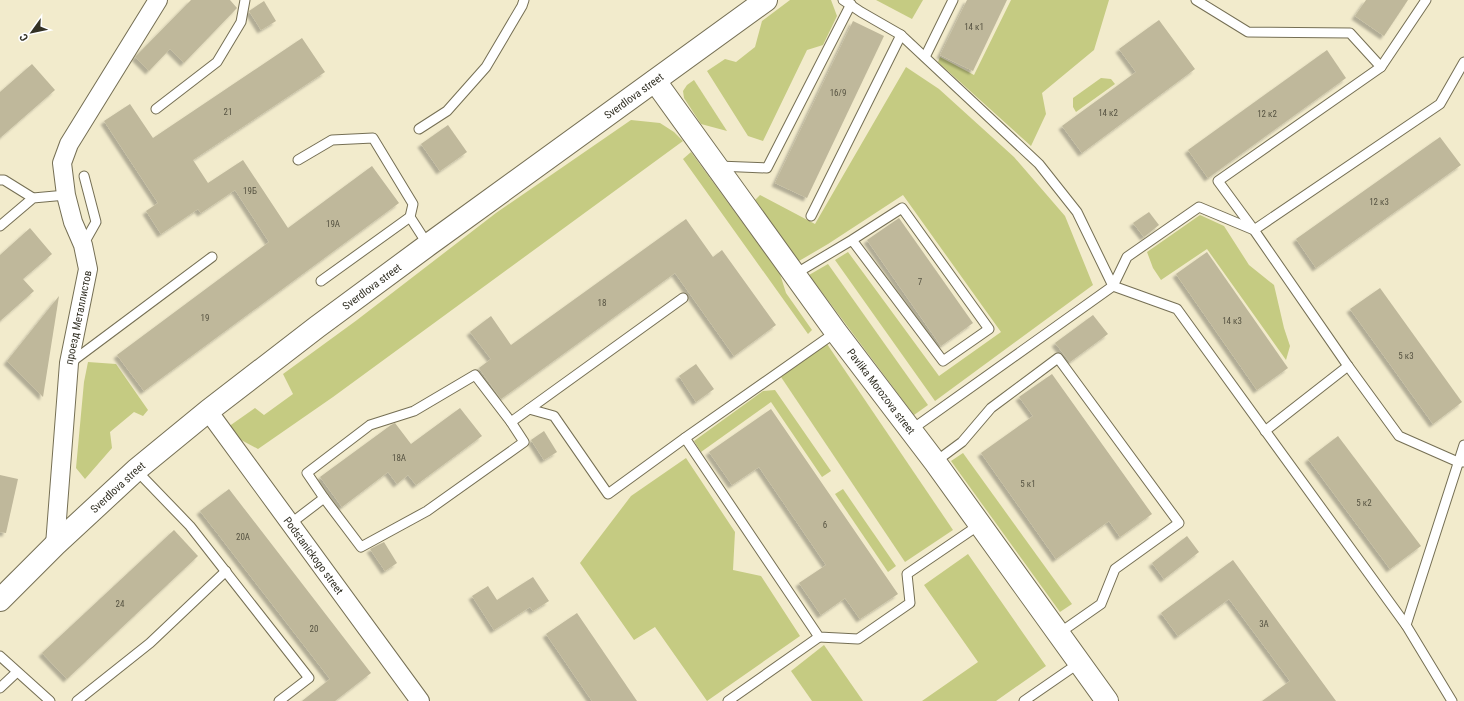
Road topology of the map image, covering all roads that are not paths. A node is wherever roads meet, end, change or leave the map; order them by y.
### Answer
1 (158, 0) edge
2 (245, 0) edge
3 (524, 0) edge
4 (766, 0) edge
5 (954, 0) edge
6 (1426, 0) edge
7 (1198, 1) edge
8 (847, 2) edge
9 (901, 34) junction
10 (925, 57) junction
11 (1464, 62) edge
12 (1381, 67) junction
13 (655, 81) junction
14 (156, 109) dead end
15 (419, 129) dead end
16 (298, 160) dead end
17 (716, 166) junction
18 (84, 176) dead end
19 (0, 180) edge
20 (66, 195) junction
21 (33, 198) junction
22 (811, 216) dead end
23 (410, 217) junction
24 (0, 226) edge
25 (1254, 230) junction
26 (852, 240) junction
27 (83, 245) junction
28 (428, 245) junction
29 (212, 257) dead end
30 (794, 274) junction
31 (321, 281) dead end
32 (1113, 286) junction
33 (683, 298) dead end
34 (836, 332) junction
35 (69, 363) junction
36 (1348, 366) junction
37 (529, 409) junction
38 (208, 411) junction
39 (511, 422) junction
40 (911, 430) junction
41 (1265, 431) junction
42 (685, 438) junction
43 (1464, 446) edge
44 (935, 462) junction
45 (1461, 462) edge
46 (136, 470) junction
47 (324, 498) junction
48 (290, 524) junction
49 (980, 525) junction
50 (55, 545) junction
51 (226, 571) junction
52 (0, 600) edge
53 (1406, 625) junction
54 (1058, 634) junction
55 (819, 637) junction
56 (0, 656) edge
57 (1079, 664) junction
58 (17, 672) junction
59 (0, 688) edge
60 (50, 701) edge
61 (77, 701) edge
62 (279, 701) edge
63 (420, 701) edge
64 (728, 701) edge
65 (1024, 701) edge
66 (1107, 701) edge
67 (1452, 701) edge

1 - 20 street, проезд Металлистов
2 - 14 lane
3 - 15 lane
4 - 13 street, Sverdlova street
5 - 10 lane
6 - 12 lane
7 - 12 lane
8 - 9 lane
8 - 17 lane
9 - 10 lane
9 - 22 lane
10 - 32 lane
11 - 25 lane
12 - 25 lane
13 - 17 street, Pavlika Morozova street
13 - 28 street, Sverdlova street
16 - 23 lane
17 - 30 street, Pavlika Morozova street
18 - 27 lane
19 - 21 lane
20 - 21 lane
20 - 27 street, проезд Металлистов
21 - 24 lane
23 - 28 lane
23 - 31 lane
25 - 32 lane
25 - 36 lane
26 - 26 lane
26 - 30 lane
27 - 35 street, проезд Металлистов
28 - 38 street, Sverdlova street
29 - 35 lane
30 - 34 street, Pavlika Morozova street
32 - 40 lane
32 - 41 lane
33 - 37 lane
34 - 40 street, Pavlika Morozova street
34 - 42 lane
35 - 50 street, проезд Металлистов
36 - 41 lane
36 - 45 lane
37 - 39 lane
37 - 42 lane
38 - 46 street, Sverdlova street
38 - 48 street, Podstanickogo street
39 - 47 lane
39 - 47 lane
40 - 44 street, Pavlika Morozova street
41 - 53 lane
42 - 55 lane
43 - 45 lane
44 - 49 street, Pavlika Morozova street
44 - 54 lane
45 - 53 lane
46 - 50 street, Sverdlova street
46 - 51 lane
47 - 48 lane
48 - 63 street, Podstanickogo street
49 - 54 street, Pavlika Morozova street
49 - 55 lane
50 - 52 street, Sverdlova street
51 - 61 lane
51 - 62 lane
53 - 67 lane
54 - 57 street, Pavlika Morozova street
55 - 64 lane
56 - 58 lane
57 - 65 lane
57 - 66 street, Pavlika Morozova street
58 - 59 lane
58 - 60 lane

